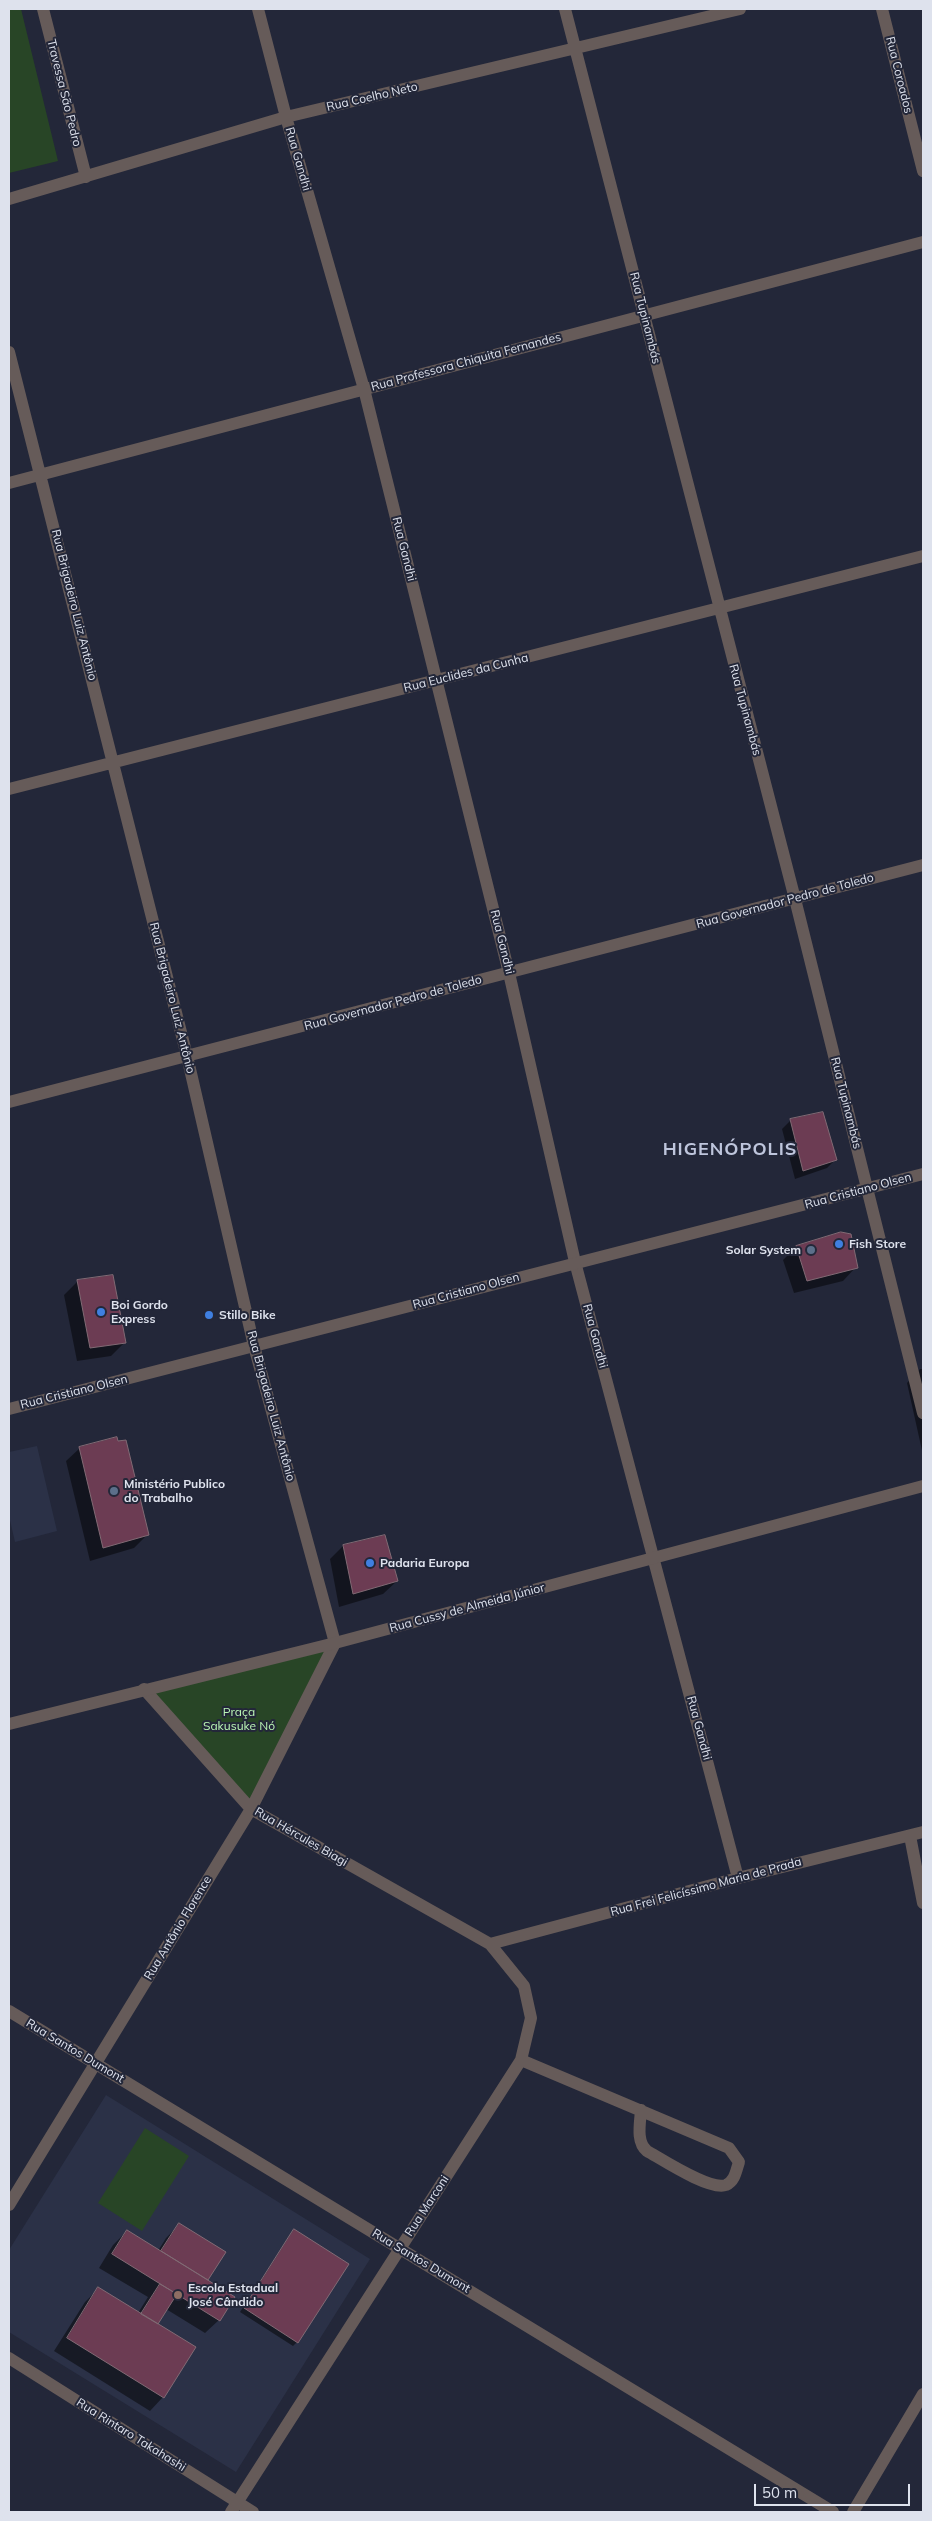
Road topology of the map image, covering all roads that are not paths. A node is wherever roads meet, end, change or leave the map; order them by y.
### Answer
1 (43, 9) edge
2 (258, 9) edge
3 (565, 9) edge
4 (740, 9) edge
5 (882, 9) edge
6 (575, 50) junction
7 (286, 117) junction
8 (923, 171) edge
9 (86, 177) junction
10 (9, 199) edge
11 (923, 242) edge
12 (644, 315) junction
13 (9, 352) edge
14 (364, 388) junction
15 (40, 475) junction
16 (9, 483) edge
17 (923, 556) edge
18 (719, 609) junction
19 (436, 680) junction
20 (114, 762) junction
21 (9, 789) edge
22 (923, 865) edge
23 (795, 898) junction
24 (509, 973) junction
25 (187, 1056) junction
26 (9, 1102) edge
27 (923, 1174) edge
28 (867, 1189) junction
29 (575, 1262) junction
30 (254, 1346) junction
31 (9, 1409) edge
32 (923, 1412) edge
33 (923, 1486) edge
34 (655, 1558) junction
35 (335, 1643) junction
36 (144, 1689) junction
37 (9, 1724) edge
38 (250, 1809) junction
39 (923, 1832) edge
40 (910, 1836) junction
41 (738, 1878) junction
42 (923, 1903) edge
43 (490, 1944) junction
44 (9, 2011) edge
45 (521, 2060) junction
46 (96, 2064) junction
47 (641, 2110) junction
48 (9, 2205) edge
49 (400, 2249) junction
50 (9, 2358) edge
51 (923, 2394) edge
52 (234, 2507) edge
53 (253, 2512) edge
54 (833, 2512) edge
55 (853, 2512) edge

1 - 9 street, Travessa São Pedro
2 - 7 street, Rua Gandhi
3 - 6 street, Rua Tupinambás
4 - 6 street, Rua Coelho Neto
5 - 8 street, Rua Coroados
6 - 7 street, Rua Coelho Neto
6 - 12 street, Rua Tupinambás
7 - 9 street, Rua Coelho Neto
7 - 14 street, Rua Gandhi
9 - 10 street, Rua Coelho Neto
11 - 12 street, Rua Professora Chiquita Fernandes
12 - 14 street, Rua Professora Chiquita Fernandes
12 - 18 street, Rua Tupinambás
13 - 15 street, Rua Brigadeiro Luiz Antônio
14 - 15 street, Rua Professora Chiquita Fernandes
14 - 19 street, Rua Gandhi
15 - 16 street, Rua Professora Chiquita Fernandes
15 - 20 street, Rua Brigadeiro Luiz Antônio
17 - 18 street, Rua Euclides da Cunha
18 - 19 street, Rua Euclides da Cunha
18 - 23 street, Rua Tupinambás
19 - 20 street, Rua Euclides da Cunha
19 - 24 street, Rua Gandhi
20 - 21 street, Rua Euclides da Cunha
20 - 25 street, Rua Brigadeiro Luiz Antônio
22 - 23 street, Rua Governador Pedro de Toledo
23 - 24 street, Rua Governador Pedro de Toledo
23 - 28 street, Rua Tupinambás
24 - 25 street, Rua Governador Pedro de Toledo
24 - 29 street, Rua Gandhi
25 - 26 street, Rua Governador Pedro de Toledo
25 - 30 street, Rua Brigadeiro Luiz Antônio
27 - 28 street, Rua Cristiano Olsen
28 - 29 street, Rua Cristiano Olsen
28 - 32 street, Rua Tupinambás
29 - 30 street, Rua Cristiano Olsen
29 - 34 street, Rua Gandhi
30 - 31 street, Rua Cristiano Olsen
30 - 35 street, Rua Brigadeiro Luiz Antônio
33 - 34 street, Rua Cussy de Almeida Júnior
34 - 35 street, Rua Cussy de Almeida Júnior
34 - 41 street, Rua Gandhi
35 - 36 street, Rua Cussy de Almeida Júnior
35 - 38 street, Rua Antônio Florence
36 - 37 street, Rua Cussy de Almeida Júnior
36 - 38 street, Rua Hércules Biagi
38 - 43 street, Rua Hércules Biagi
38 - 46 street, Rua Antônio Florence
39 - 40 street, Rua Frei Felicíssimo Maria de Prada
40 - 41 street, Rua Frei Felicíssimo Maria de Prada
40 - 42 street
41 - 43 street, Rua Frei Felicíssimo Maria de Prada
43 - 45 street, Rua Marconi
44 - 46 street, Rua Santos Dumont
45 - 47 street
45 - 49 street, Rua Marconi
46 - 48 street, Rua Antônio Florence
46 - 49 street, Rua Santos Dumont
47 - 47 street
49 - 52 street, Rua Marconi
49 - 54 street, Rua Santos Dumont
50 - 52 street, Rua Rintaro Takahashi
51 - 55 street
52 - 53 street, Rua Rintaro Takahashi

